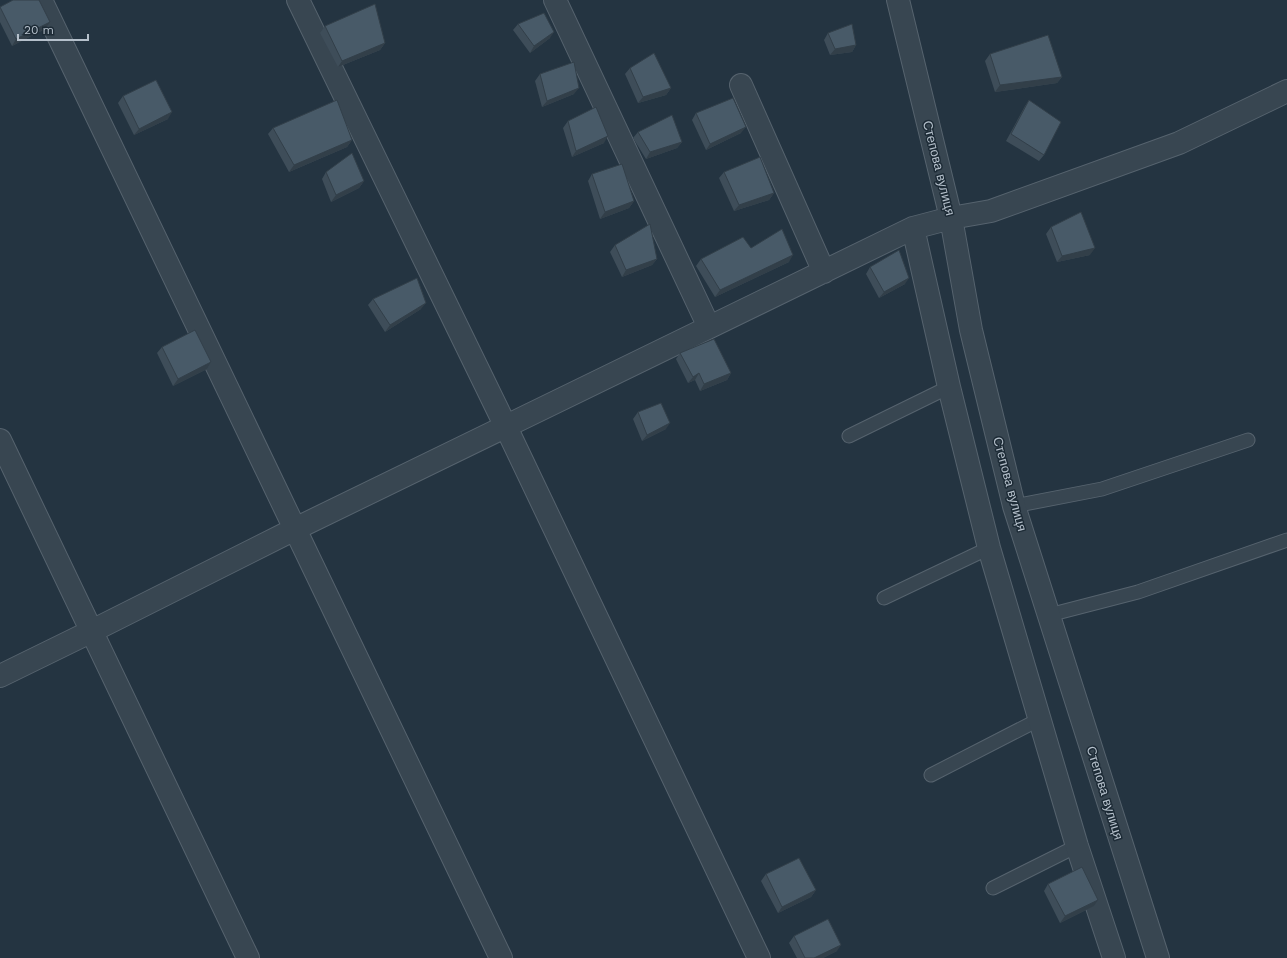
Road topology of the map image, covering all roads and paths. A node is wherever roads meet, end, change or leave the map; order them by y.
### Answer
1 (41, 0) edge
2 (298, 0) edge
3 (555, 0) edge
4 (898, 0) edge
5 (740, 85) dead end
6 (1287, 91) edge
7 (951, 218) junction
8 (913, 228) junction
9 (824, 272) junction
10 (709, 327) junction
11 (949, 387) junction
12 (506, 427) junction
13 (849, 436) dead end
14 (0, 440) edge
15 (1248, 440) dead end
16 (1014, 506) junction
17 (295, 529) junction
18 (1287, 540) edge
19 (989, 548) junction
20 (884, 598) dead end
21 (1050, 615) junction
22 (92, 631) junction
23 (0, 676) edge
24 (1040, 719) junction
25 (931, 774) dead end
26 (1077, 846) junction
27 (993, 888) dead end
28 (1158, 957) edge
29 (248, 958) edge
30 (501, 958) edge
31 (759, 958) edge
32 (1114, 958) edge

1 - 17 street
2 - 12 street
3 - 10 street
4 - 7 street, Степова вулиця
5 - 9 street
6 - 7 street
7 - 8 street
7 - 16 street, Степова вулиця
8 - 9 street
8 - 11 street
9 - 10 street
10 - 12 street
11 - 13 lane
11 - 19 street
12 - 17 street
12 - 31 street
14 - 22 street
15 - 16 lane
16 - 21 street, Степова вулиця
17 - 22 street
17 - 30 street
18 - 21 lane
19 - 20 lane
19 - 24 street
21 - 28 street, Степова вулиця
22 - 23 street
22 - 29 street
24 - 25 lane
24 - 26 street
26 - 27 lane
26 - 32 street

